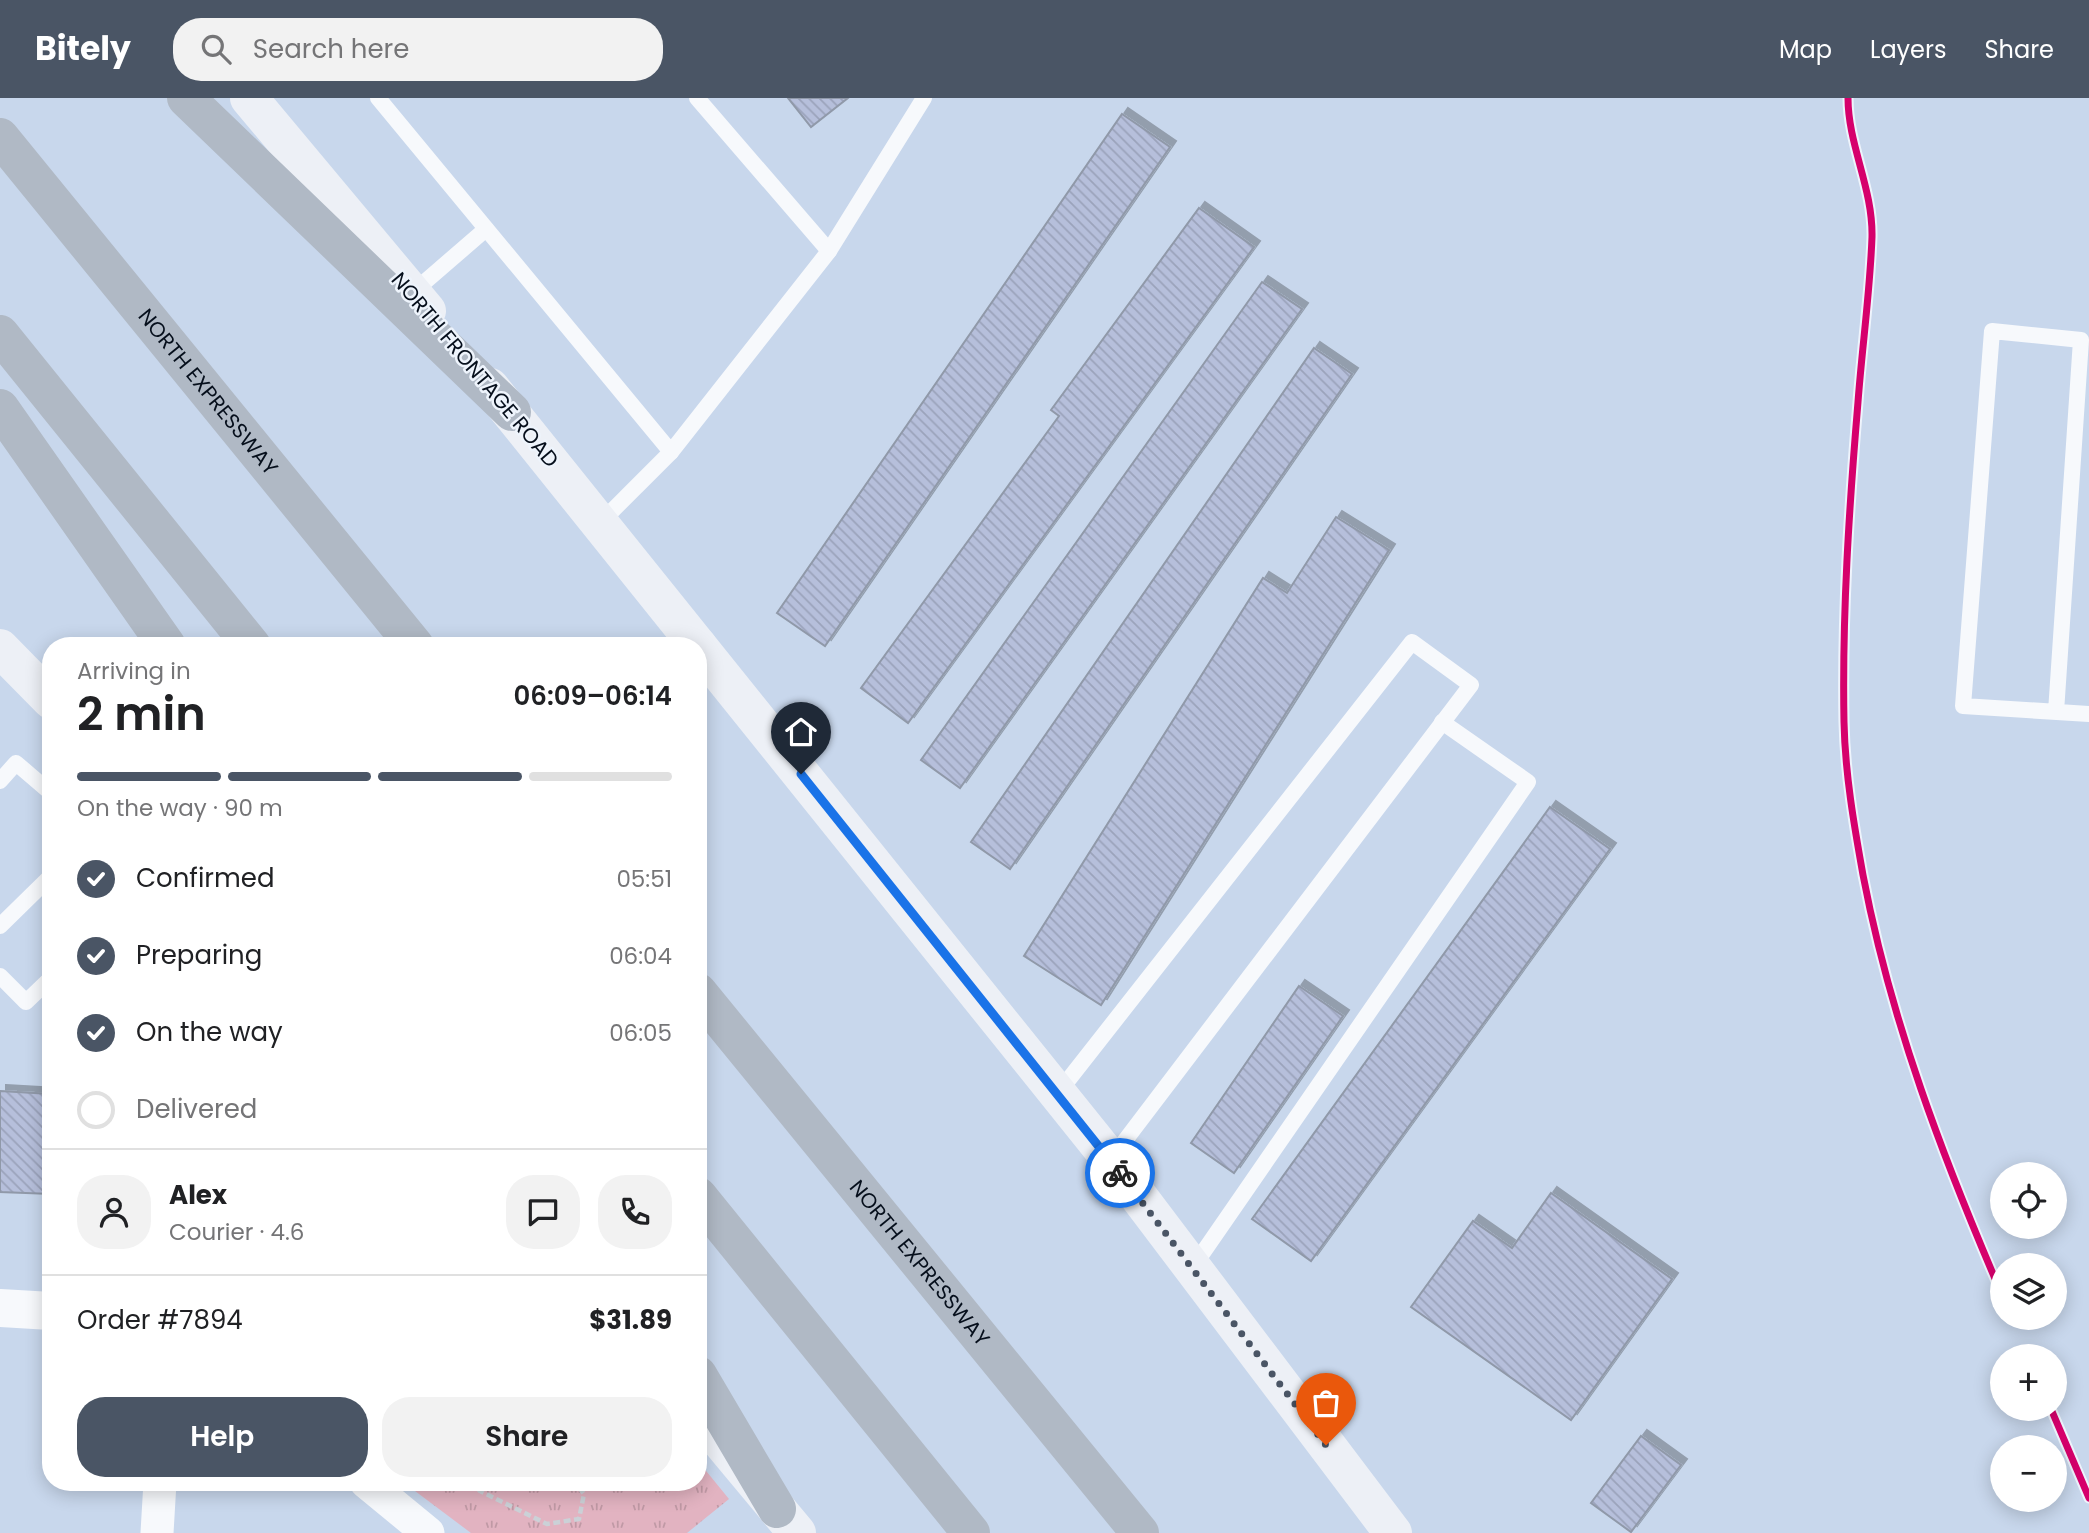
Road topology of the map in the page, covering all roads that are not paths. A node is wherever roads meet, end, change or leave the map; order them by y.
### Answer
1 (186, 98) edge
2 (249, 98) edge
3 (378, 98) edge
4 (697, 98) edge
5 (924, 98) edge
6 (0, 137) edge
7 (486, 229) junction
8 (829, 251) junction
9 (412, 293) junction
10 (0, 334) edge
11 (0, 408) edge
12 (512, 412) junction
13 (671, 452) junction
14 (600, 523) junction
15 (161, 637) edge
16 (246, 637) edge
17 (408, 637) edge
18 (691, 637) edge
19 (0, 648) edge
20 (707, 657) edge
21 (42, 690) edge
22 (2056, 712) junction
23 (2089, 714) edge
24 (1442, 722) junction
25 (0, 781) edge
26 (42, 786) edge
27 (42, 885) edge
28 (0, 926) edge
29 (0, 975) edge
30 (42, 987) edge
31 (707, 1003) edge
32 (1057, 1095) junction
33 (1111, 1160) junction
34 (707, 1207) edge
35 (1192, 1268) junction
36 (0, 1307) edge
37 (42, 1310) edge
38 (707, 1390) edge
39 (707, 1425) edge
40 (159, 1491) edge
41 (377, 1491) edge
42 (787, 1521) edge
43 (157, 1533) edge
44 (428, 1533) edge
45 (971, 1533) edge
46 (1140, 1533) edge
47 (1393, 1533) edge

1 - 12 highway
2 - 9 main road, NORTH FRONTAGE ROAD
3 - 7 lane
4 - 8 lane
5 - 8 lane
6 - 17 highway, NORTH EXPRESSWAY
7 - 9 lane
7 - 13 lane
8 - 13 lane
9 - 12 main road, NORTH FRONTAGE ROAD
10 - 16 highway
11 - 15 highway
12 - 14 main road, NORTH FRONTAGE ROAD
13 - 14 lane
14 - 18 main road, NORTH FRONTAGE ROAD
19 - 21 main road
20 - 32 main road, NORTH FRONTAGE ROAD
22 - 22 lane
22 - 23 lane
24 - 32 lane
24 - 33 lane
24 - 35 lane
25 - 26 lane
27 - 28 lane
29 - 30 lane
31 - 46 highway, NORTH EXPRESSWAY
32 - 33 main road, NORTH FRONTAGE ROAD
33 - 35 main road, NORTH FRONTAGE ROAD
34 - 45 highway
35 - 47 main road, NORTH FRONTAGE ROAD
36 - 37 street
38 - 42 highway
39 - 42 main road
40 - 43 street
41 - 44 street

